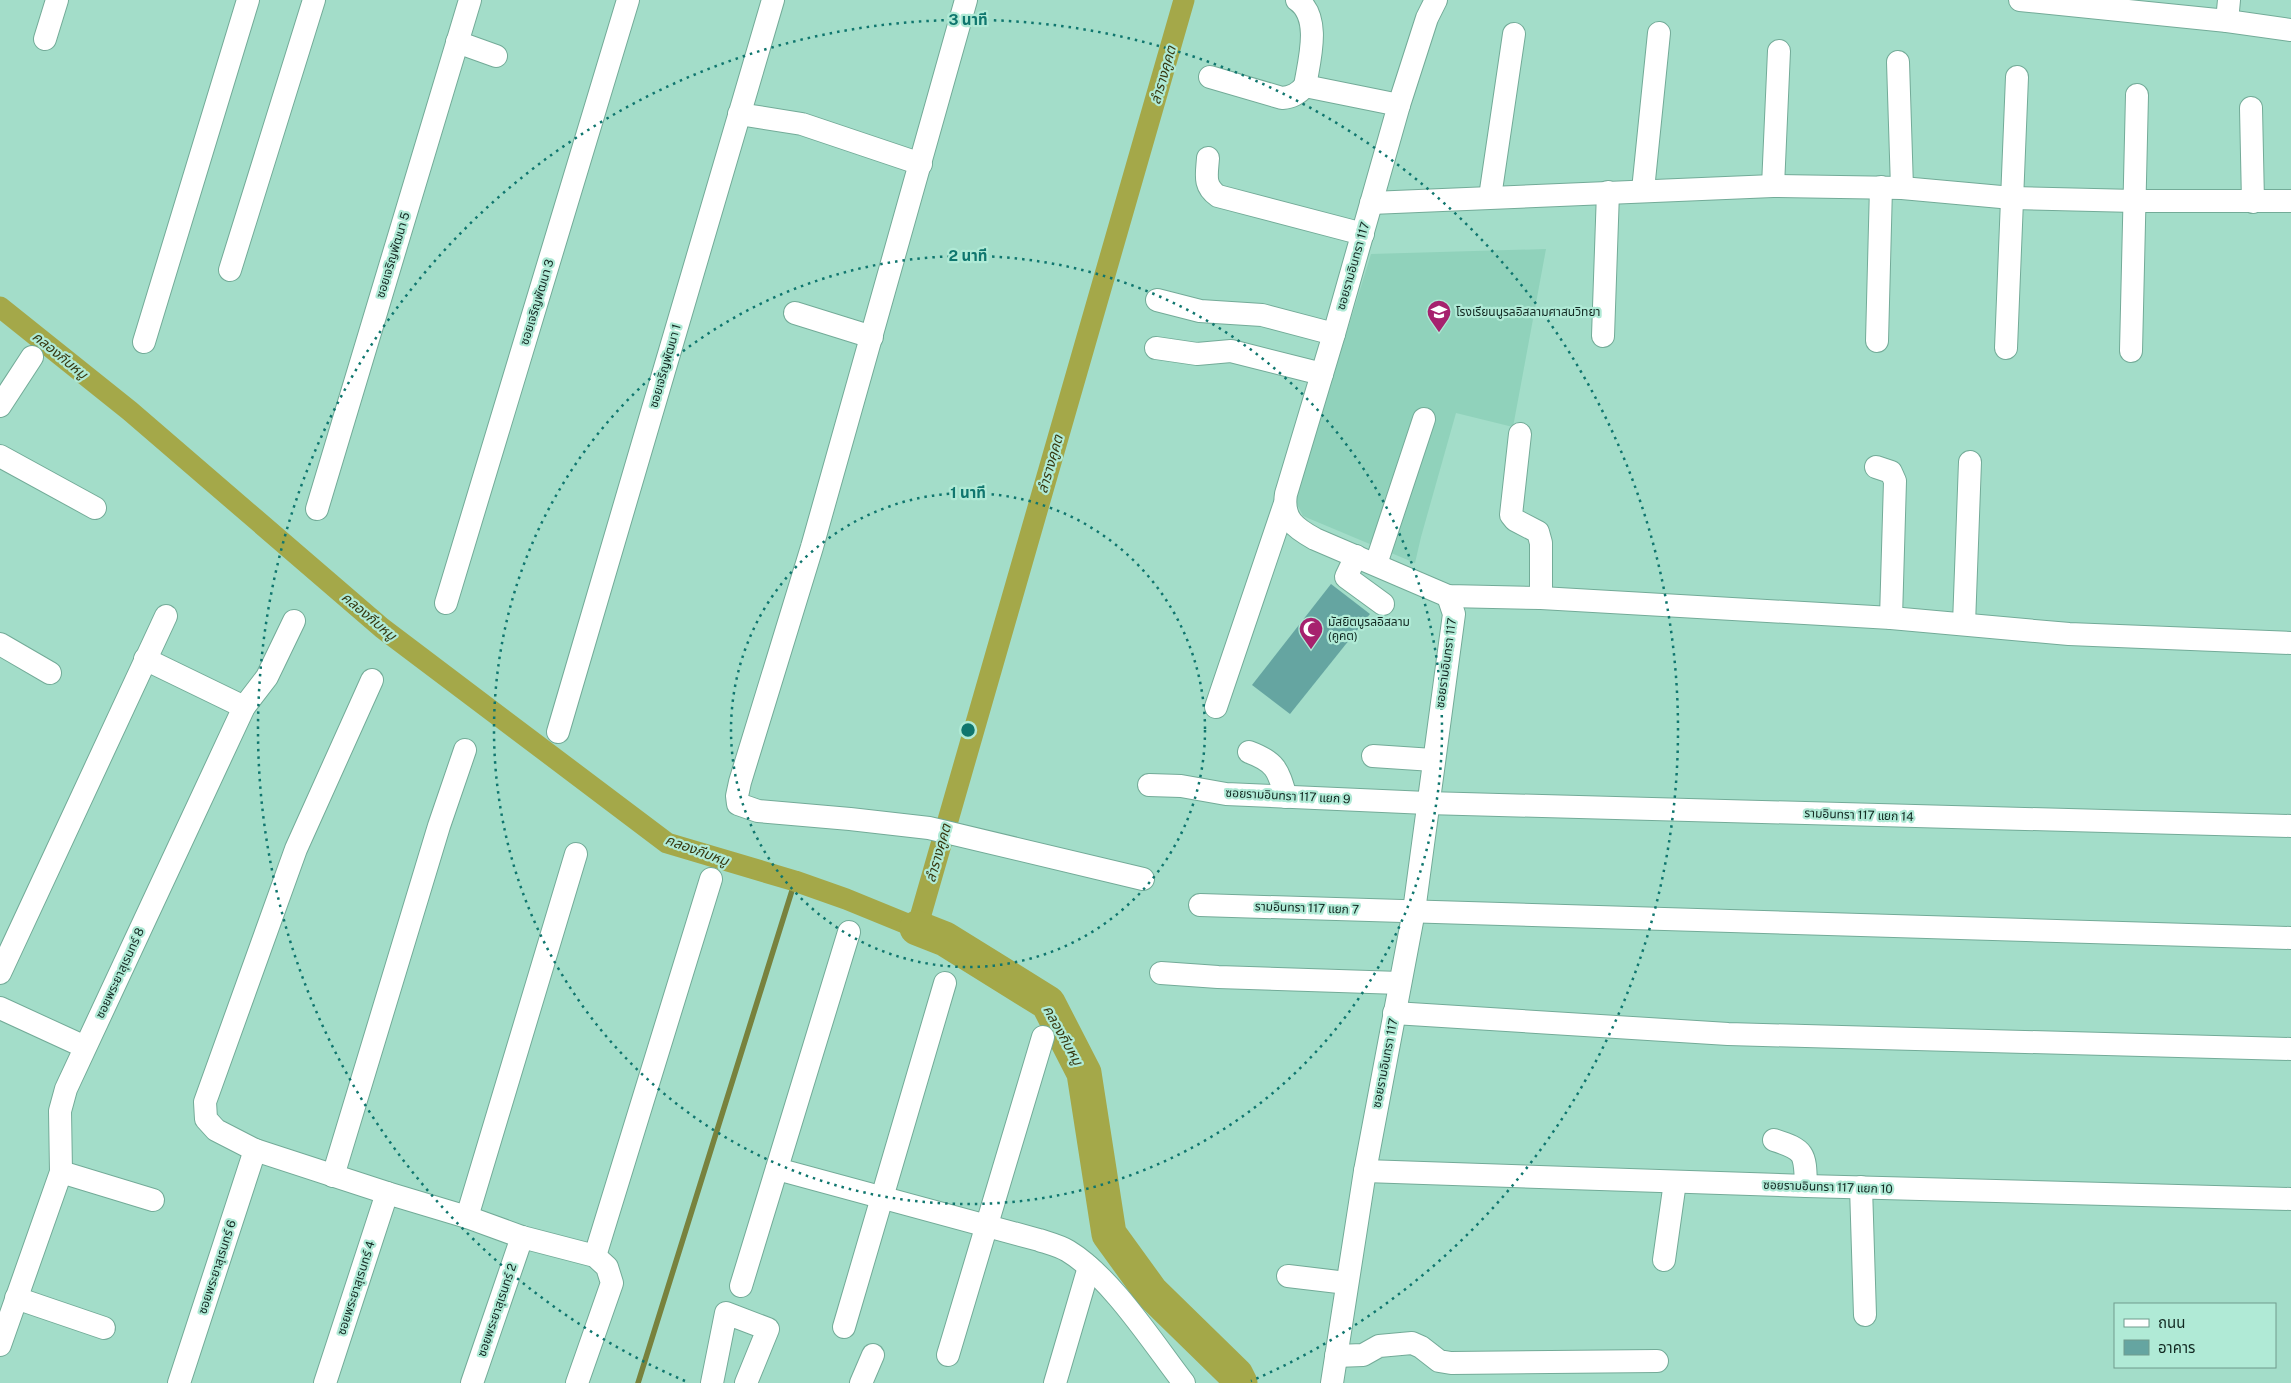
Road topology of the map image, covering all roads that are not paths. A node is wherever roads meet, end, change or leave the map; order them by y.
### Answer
1 (57, 0) edge
2 (248, 0) edge
3 (314, 0) edge
4 (470, 0) edge
5 (628, 0) edge
6 (773, 0) edge
7 (966, 0) edge
8 (1297, 0) edge
9 (1436, 0) edge
10 (2020, 0) edge
11 (2072, 2) edge
12 (2228, 10) edge
13 (2291, 30) edge
14 (1659, 33) dead end
15 (1514, 34) dead end
16 (45, 39) dead end
17 (457, 42) junction
18 (1779, 51) dead end
19 (496, 56) dead end
20 (1898, 62) dead end
21 (1210, 77) dead end
22 (2017, 77) dead end
23 (1305, 86) junction
24 (2137, 95) dead end
25 (1399, 105) junction
26 (2251, 108) dead end
27 (739, 114) junction
28 (1208, 158) dead end
29 (921, 164) junction
30 (1773, 186) junction
31 (1891, 188) junction
32 (1643, 190) junction
33 (1608, 192) junction
34 (1490, 197) junction
35 (2012, 198) junction
36 (2136, 201) junction
37 (2253, 202) junction
38 (2291, 202) edge
39 (1371, 204) junction
40 (1363, 234) junction
41 (230, 270) dead end
42 (1157, 300) dead end
43 (796, 313) dead end
44 (1334, 334) junction
45 (1603, 336) dead end
46 (872, 337) junction
47 (1877, 341) dead end
48 (144, 342) dead end
49 (1156, 348) dead end
50 (2006, 348) dead end
51 (2132, 351) dead end
52 (32, 357) dead end
53 (1322, 374) junction
54 (0, 406) edge
55 (1424, 419) dead end
56 (1520, 434) dead end
57 (0, 456) edge
58 (1970, 462) dead end
59 (1876, 467) dead end
60 (1284, 506) junction
61 (95, 508) dead end
62 (317, 509) dead end
63 (1366, 560) junction
64 (1448, 596) junction
65 (1540, 598) junction
66 (446, 603) dead end
67 (1383, 604) dead end
68 (166, 616) dead end
69 (1891, 618) junction
70 (294, 620) dead end
71 (1964, 624) junction
72 (2291, 643) edge
73 (0, 644) edge
74 (145, 660) junction
75 (50, 672) dead end
76 (372, 680) dead end
77 (244, 707) junction
78 (1216, 707) dead end
79 (558, 732) dead end
80 (465, 750) dead end
81 (1249, 752) dead end
82 (1373, 756) dead end
83 (1433, 760) junction
84 (1149, 785) dead end
85 (1286, 797) junction
86 (1427, 803) junction
87 (2291, 826) edge
88 (576, 854) dead end
89 (712, 878) dead end
90 (1143, 879) dead end
91 (1200, 905) dead end
92 (1414, 912) junction
93 (849, 932) dead end
94 (2291, 938) edge
95 (0, 973) edge
96 (1161, 973) dead end
97 (945, 982) dead end
98 (1400, 983) junction
99 (0, 1008) edge
100 (1394, 1014) junction
101 (1043, 1036) dead end
102 (85, 1047) junction
103 (2291, 1049) edge
104 (1774, 1140) dead end
105 (256, 1150) junction
106 (777, 1169) junction
107 (1365, 1171) junction
108 (61, 1172) junction
109 (333, 1176) junction
110 (1675, 1182) junction
111 (1806, 1186) junction
112 (1861, 1188) junction
113 (387, 1193) junction
114 (882, 1198) junction
115 (2291, 1199) edge
116 (153, 1200) dead end
117 (467, 1216) junction
118 (988, 1226) junction
119 (522, 1236) junction
120 (595, 1256) junction
121 (1664, 1260) dead end
122 (1089, 1267) junction
123 (1288, 1276) dead end
124 (1347, 1283) junction
125 (740, 1286) dead end
126 (16, 1298) junction
127 (1865, 1315) dead end
128 (844, 1327) dead end
129 (104, 1328) dead end
130 (0, 1345) edge
131 (873, 1354) dead end
132 (948, 1355) dead end
133 (1336, 1356) junction
134 (1656, 1361) dead end
135 (179, 1383) edge
136 (325, 1383) edge
137 (472, 1383) edge
138 (577, 1383) edge
139 (712, 1383) edge
140 (746, 1383) edge
141 (861, 1383) edge
142 (1055, 1383) edge
143 (1184, 1383) edge
144 (1332, 1383) edge

1 - 16 street
2 - 48 street
3 - 41 street
4 - 17 street, ซอยเจริญพัฒนา 5
5 - 66 street, ซอยเจริญพัฒนา 3
6 - 27 street, ซอยเจริญพัฒนา 1
7 - 29 street
8 - 23 street
9 - 25 street, ซอยรามอินทรา 117
10 - 11 street
11 - 12 street
12 - 13 street
14 - 32 street
15 - 34 street
17 - 19 street
17 - 62 street, ซอยเจริญพัฒนา 5
18 - 30 street
20 - 31 street
21 - 23 street
22 - 35 street
23 - 25 street
24 - 36 street
25 - 39 street, ซอยรามอินทรา 117
26 - 37 street
27 - 29 street
27 - 79 street, ซอยเจริญพัฒนา 1
28 - 40 street
29 - 46 street
30 - 31 street
30 - 32 street
31 - 35 street
31 - 47 street
32 - 33 street
33 - 34 street
33 - 45 street
34 - 39 street
35 - 36 street
35 - 50 street
36 - 37 street
36 - 51 street
37 - 38 street
39 - 40 street, ซอยรามอินทรา 117
40 - 44 street, ซอยรามอินทรา 117
42 - 44 street
43 - 46 street
44 - 53 street, ซอยรามอินทรา 117
46 - 90 street
49 - 53 street
52 - 54 street
53 - 60 street, ซอยรามอินทรา 117
55 - 63 street
56 - 65 street
57 - 61 street
58 - 71 street
59 - 69 street
60 - 63 street
60 - 78 street, ซอยรามอินทรา 117
63 - 64 street
63 - 67 street
64 - 65 street
64 - 83 street, ซอยรามอินทรา 117
65 - 69 street
68 - 74 street
69 - 71 street
70 - 77 street, ซอยพระยาสุเรนทร์ 8
71 - 72 street
73 - 75 street
74 - 77 street
74 - 95 street
76 - 105 street
77 - 102 street, ซอยพระยาสุเรนทร์ 8
80 - 109 street
81 - 85 street
82 - 83 street
83 - 86 street, ซอยรามอินทรา 117
84 - 85 street, ซอยรามอินทรา 117 แยก 9
85 - 86 street, ซอยรามอินทรา 117 แยก 9
86 - 87 street, รามอินทรา 117 แยก 14
86 - 92 street, ซอยรามอินทรา 117
88 - 117 street
89 - 120 street
91 - 92 street, รามอินทรา 117 แยก 7
92 - 94 street, รามอินทรา 117 แยก 7
92 - 98 street, ซอยรามอินทรา 117
93 - 106 street
96 - 98 street
97 - 114 street
98 - 100 street, ซอยรามอินทรา 117
99 - 102 street
100 - 103 street
100 - 107 street, ซอยรามอินทรา 117
101 - 118 street
102 - 108 street, ซอยพระยาสุเรนทร์ 8
104 - 111 street
105 - 109 street
105 - 135 street, ซอยพระยาสุเรนทร์ 6
106 - 114 street
106 - 125 street
107 - 110 street, ซอยรามอินทรา 117 แยก 10
107 - 124 street, ซอยรามอินทรา 117
108 - 116 street
108 - 126 street, ซอยพระยาสุเรนทร์ 8
109 - 113 street
110 - 111 street, ซอยรามอินทรา 117 แยก 10
110 - 121 street
111 - 112 street, ซอยรามอินทรา 117 แยก 10
112 - 115 street, ซอยรามอินทรา 117 แยก 10
112 - 127 street
113 - 117 street
113 - 136 street, ซอยพระยาสุเรนทร์ 4
114 - 118 street
114 - 128 street
117 - 119 street
118 - 122 street
118 - 132 street
119 - 120 street
119 - 137 street, ซอยพระยาสุเรนทร์ 2
120 - 138 street
122 - 142 street
122 - 143 street
123 - 124 street
124 - 133 street, ซอยรามอินทรา 117
126 - 129 street
126 - 130 street, ซอยพระยาสุเรนทร์ 8
131 - 141 street
133 - 134 street
133 - 144 street, ซอยรามอินทรา 117
139 - 140 street

